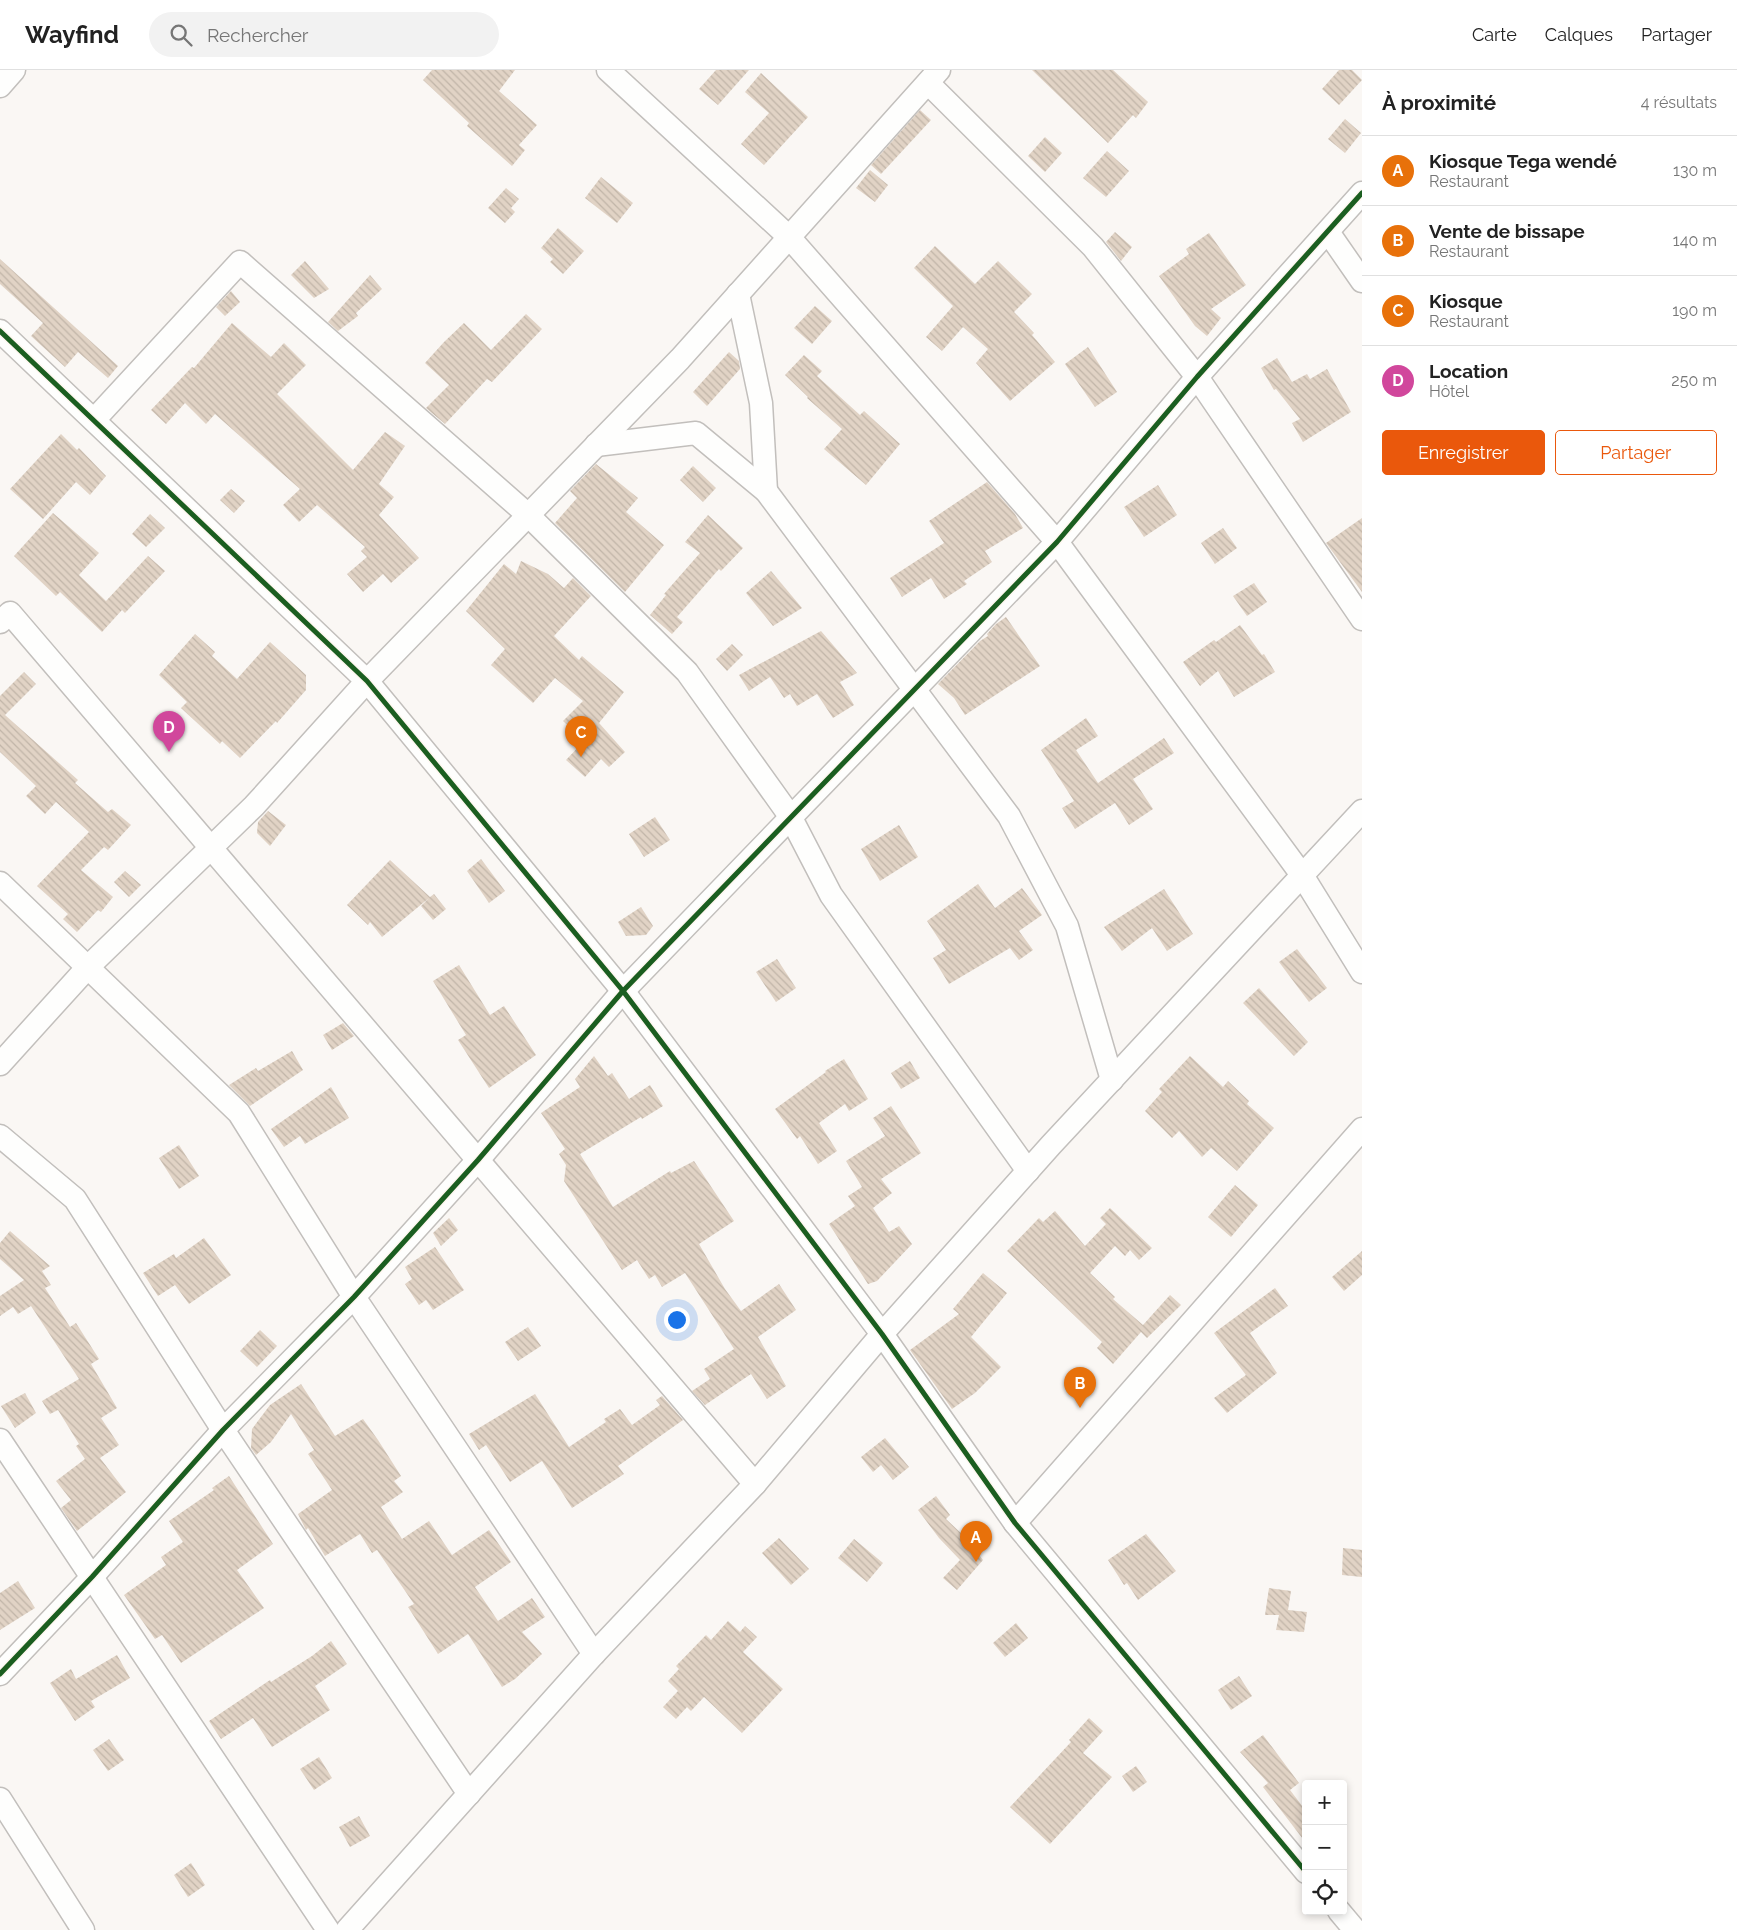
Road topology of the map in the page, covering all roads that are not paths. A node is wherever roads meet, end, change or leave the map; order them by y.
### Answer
1 (14, 70) edge
2 (608, 70) edge
3 (934, 76) edge
4 (0, 86) edge
5 (1362, 193) edge
6 (1328, 232) junction
7 (789, 237) junction
8 (1362, 281) edge
9 (738, 294) junction
10 (0, 331) edge
11 (1197, 377) junction
12 (94, 420) junction
13 (596, 445) junction
14 (766, 491) junction
15 (528, 515) junction
16 (1057, 542) junction
17 (1362, 619) edge
18 (0, 622) edge
19 (367, 681) junction
20 (915, 688) junction
21 (1362, 811) edge
22 (790, 816) junction
23 (210, 846) junction
24 (1302, 876) junction
25 (0, 883) edge
26 (88, 967) junction
27 (1362, 972) edge
28 (623, 991) junction
29 (0, 1064) edge
30 (1112, 1080) junction
31 (1362, 1129) edge
32 (0, 1136) edge
33 (478, 1160) junction
34 (1028, 1171) junction
35 (354, 1297) junction
36 (882, 1334) junction
37 (223, 1430) junction
38 (0, 1440) edge
39 (755, 1484) junction
40 (1015, 1523) junction
41 (92, 1577) junction
42 (594, 1654) junction
43 (0, 1674) edge
44 (469, 1794) junction
45 (0, 1799) edge
46 (1304, 1870) edge
47 (1342, 1915) edge
48 (83, 1930) edge
49 (328, 1930) edge
50 (347, 1930) edge
51 (1355, 1930) edge

1 - 4 street
2 - 7 street
3 - 7 street
3 - 11 street
5 - 6 street
6 - 8 street
6 - 11 street
7 - 9 street
7 - 16 street
9 - 13 street
9 - 14 street
10 - 12 street
11 - 16 street
11 - 17 street
12 - 15 street
12 - 19 street
13 - 14 street
13 - 15 street
14 - 20 street
15 - 19 street
15 - 22 street
16 - 20 street
16 - 24 street
18 - 23 street
19 - 23 street
19 - 28 street
20 - 22 street
20 - 30 street
21 - 24 street
22 - 28 street
22 - 34 street
23 - 26 street
23 - 33 street
24 - 27 street
24 - 30 street
25 - 26 street
26 - 29 street
26 - 35 street
28 - 33 street
28 - 36 street
30 - 34 street
31 - 40 street
32 - 37 street
33 - 35 street
33 - 39 street
34 - 36 street
35 - 37 street
35 - 42 street
36 - 39 street
36 - 40 street
37 - 41 street
37 - 44 street
38 - 41 street
39 - 42 street
40 - 46 street
41 - 43 street
41 - 49 street
42 - 44 street
44 - 50 street
45 - 48 street
47 - 51 street

